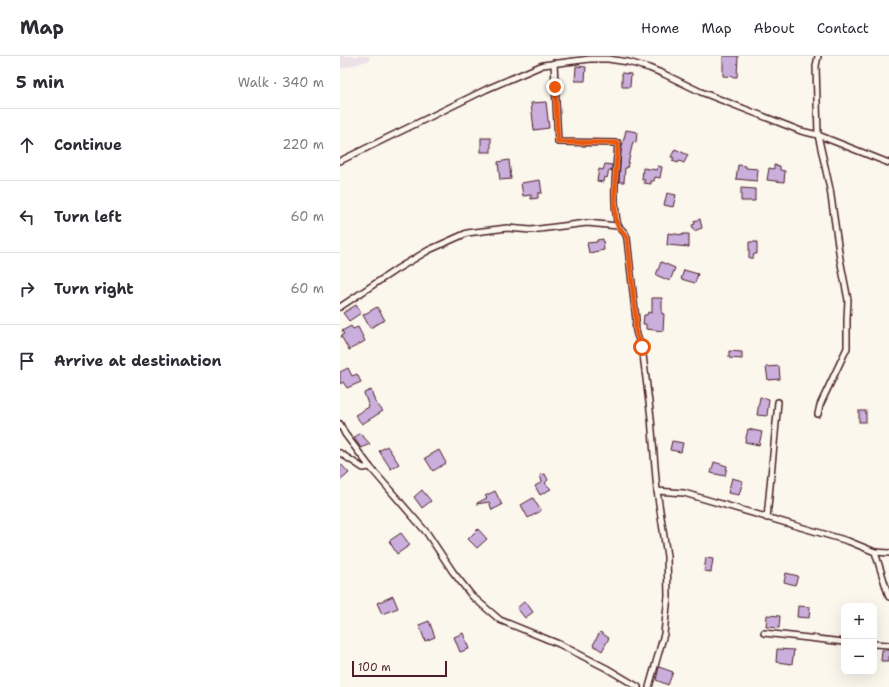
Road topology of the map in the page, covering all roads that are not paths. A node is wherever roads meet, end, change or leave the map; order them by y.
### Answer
1 (818, 56) edge
2 (554, 63) junction
3 (818, 135) junction
4 (340, 161) edge
5 (889, 163) edge
6 (618, 226) junction
7 (340, 307) edge
8 (778, 402) dead end
9 (818, 414) dead end
10 (340, 424) edge
11 (340, 453) edge
12 (370, 467) junction
13 (657, 491) junction
14 (767, 518) junction
15 (875, 552) junction
16 (889, 553) edge
17 (889, 597) edge
18 (764, 633) dead end
19 (841, 642) edge
20 (877, 644) edge
21 (889, 645) edge
22 (638, 687) edge
23 (650, 687) edge

1 - 3 street
2 - 3 street
2 - 4 street
2 - 6 street
3 - 5 street
3 - 9 street
6 - 7 street
6 - 13 street
8 - 14 street
10 - 12 street
11 - 12 street
12 - 22 street
13 - 14 street
13 - 23 street
14 - 15 street
15 - 16 street
15 - 17 street
18 - 19 street
20 - 21 street

